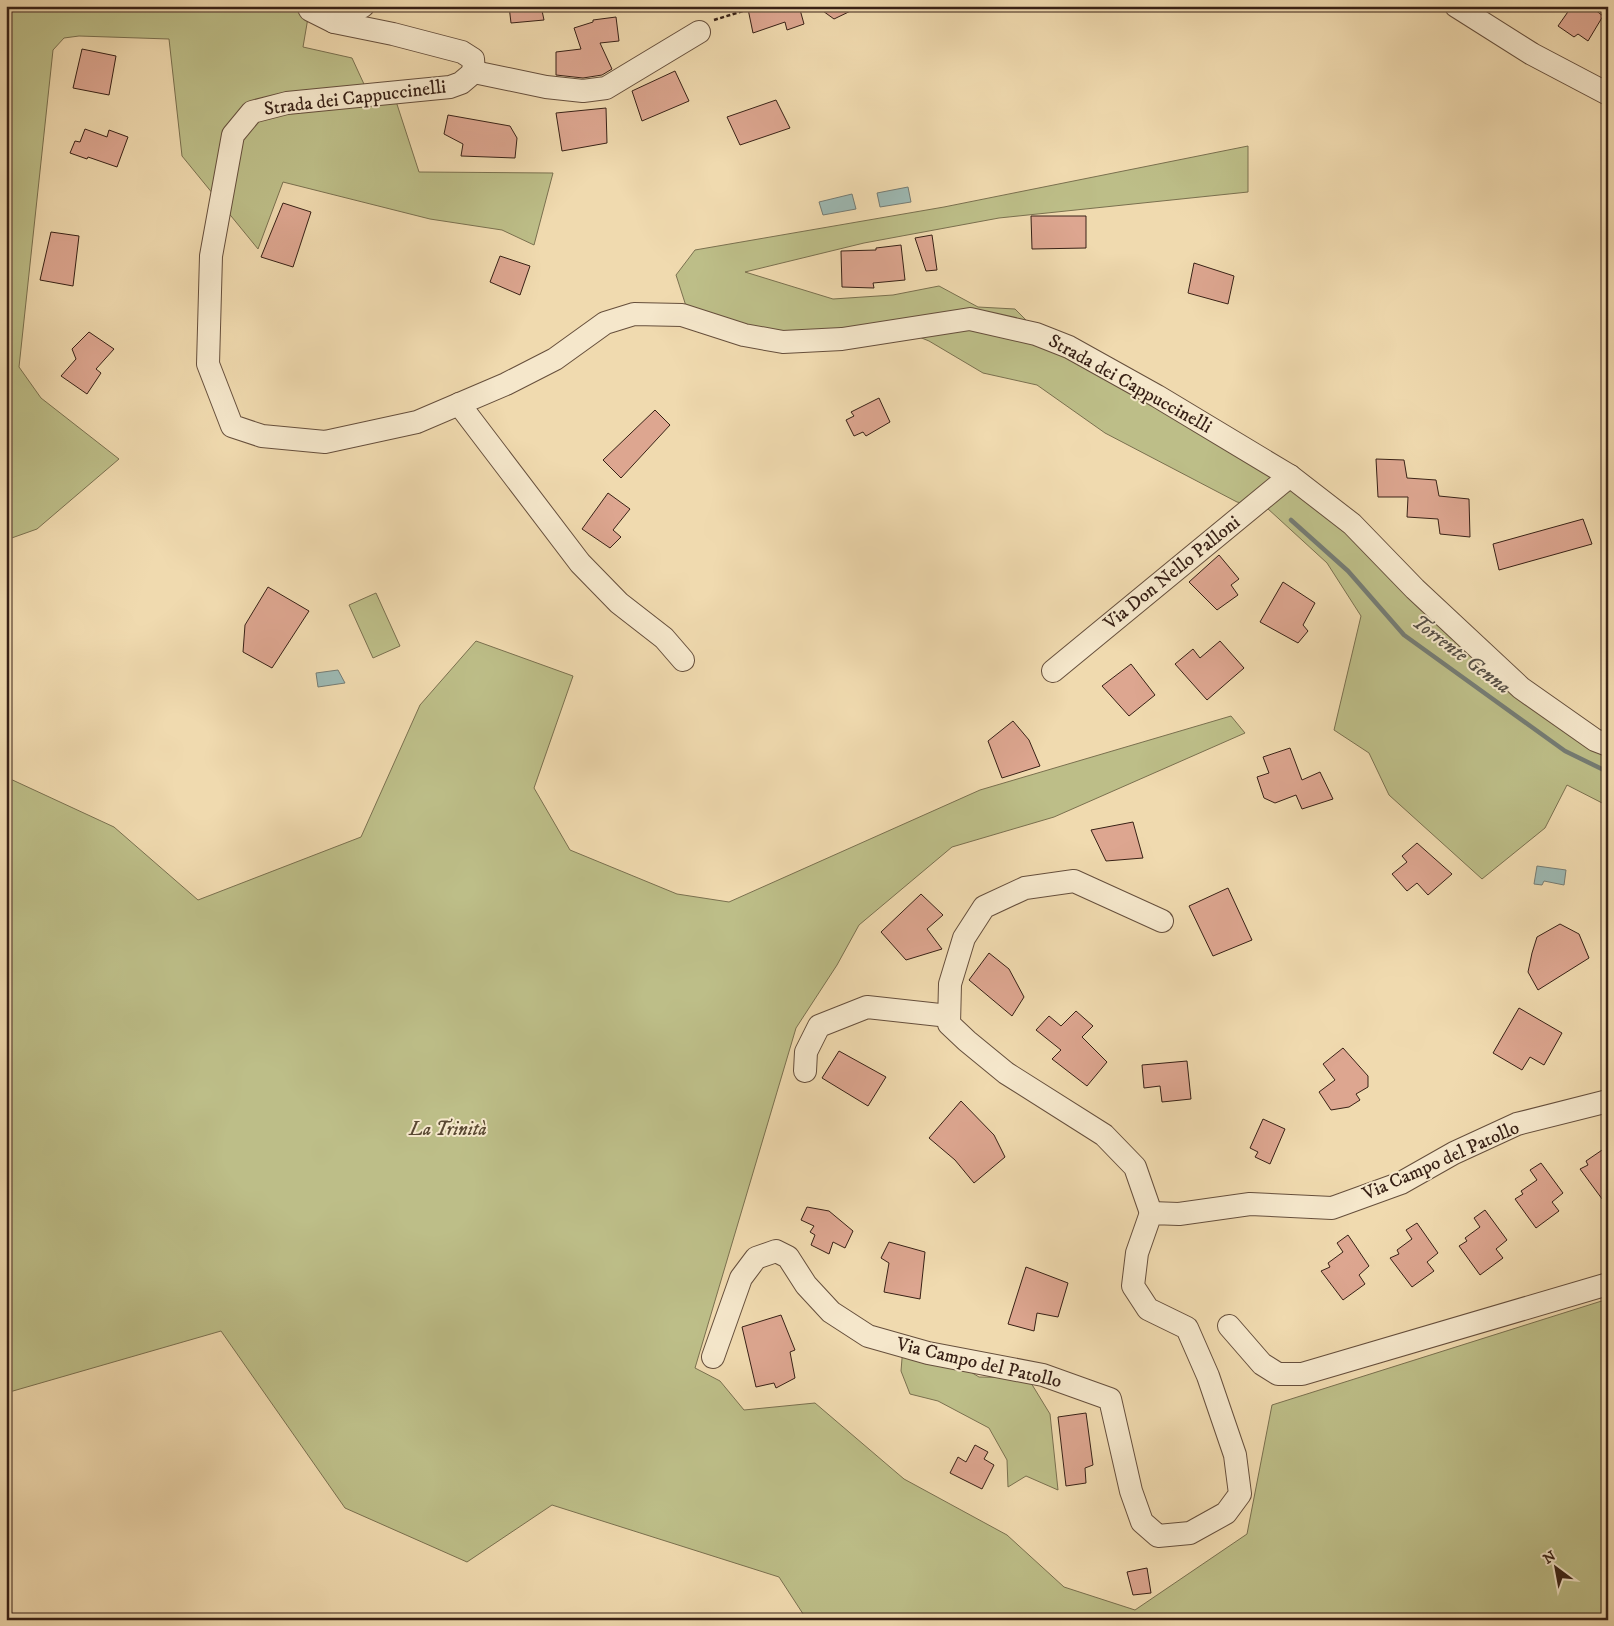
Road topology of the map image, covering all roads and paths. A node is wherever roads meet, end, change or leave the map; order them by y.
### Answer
1 (308, 6) edge
2 (363, 6) edge
3 (759, 6) edge
4 (1456, 6) edge
5 (334, 22) junction
6 (699, 32) joint
7 (474, 72) junction
8 (1608, 94) edge
9 (459, 404) junction
10 (1290, 476) junction
11 (684, 660) dead end
12 (1053, 670) dead end
13 (1608, 745) edge
14 (1162, 921) dead end
15 (949, 1016) junction
16 (805, 1071) dead end
17 (1608, 1101) edge
18 (1151, 1213) junction
19 (1608, 1284) edge
20 (1229, 1326) dead end
21 (713, 1357) dead end

1 - 5 street
2 - 5 street
3 - 6 path
4 - 8 street
5 - 7 street
6 - 7 street
7 - 9 street, Strada dei Cappuccinelli
9 - 10 street, Strada dei Cappuccinelli
9 - 11 street
10 - 12 street, Via Don Nello Palloni
10 - 13 street, Strada dei Cappuccinelli
14 - 15 street
15 - 16 street
15 - 18 street
17 - 18 street, Via Campo del Patollo
18 - 21 street, Via Campo del Patollo
19 - 20 street

